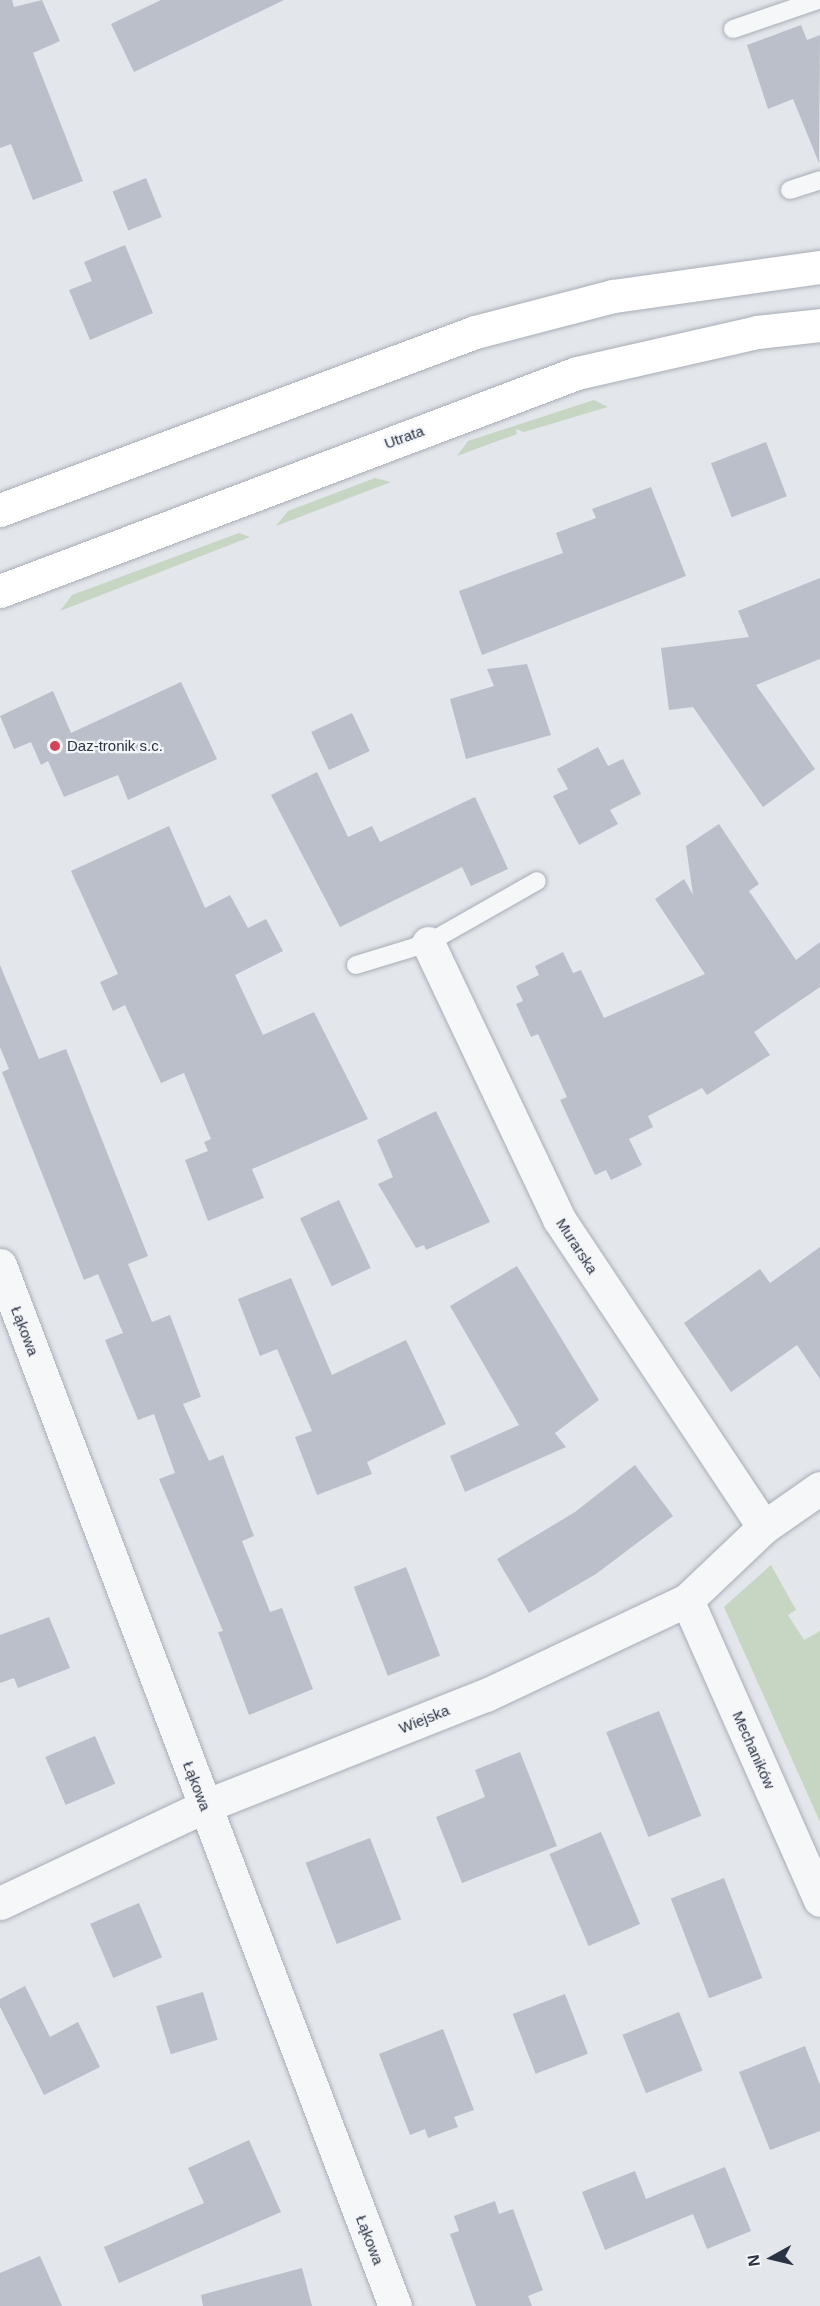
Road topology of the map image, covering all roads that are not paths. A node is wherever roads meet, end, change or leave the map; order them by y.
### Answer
1 (818, 0) edge
2 (734, 29) dead end
3 (820, 180) edge
4 (790, 190) dead end
5 (820, 267) edge
6 (820, 325) edge
7 (0, 510) edge
8 (0, 591) edge
9 (537, 881) dead end
10 (428, 944) junction
11 (356, 965) dead end
12 (0, 1265) edge
13 (820, 1488) edge
14 (764, 1527) junction
15 (687, 1600) junction
16 (205, 1806) junction
17 (820, 1900) edge
18 (0, 1903) edge
19 (395, 2306) edge

1 - 2 lane
3 - 4 lane
5 - 7 main road
6 - 8 main road, Utrata
9 - 10 lane
10 - 11 lane
10 - 14 street, Murarska
12 - 16 street, Łąkowa
13 - 14 street, Wiejska
14 - 15 street, Wiejska
15 - 16 street, Wiejska
15 - 17 street, Mechaników
16 - 18 street, Wiejska
16 - 19 street, Łąkowa

